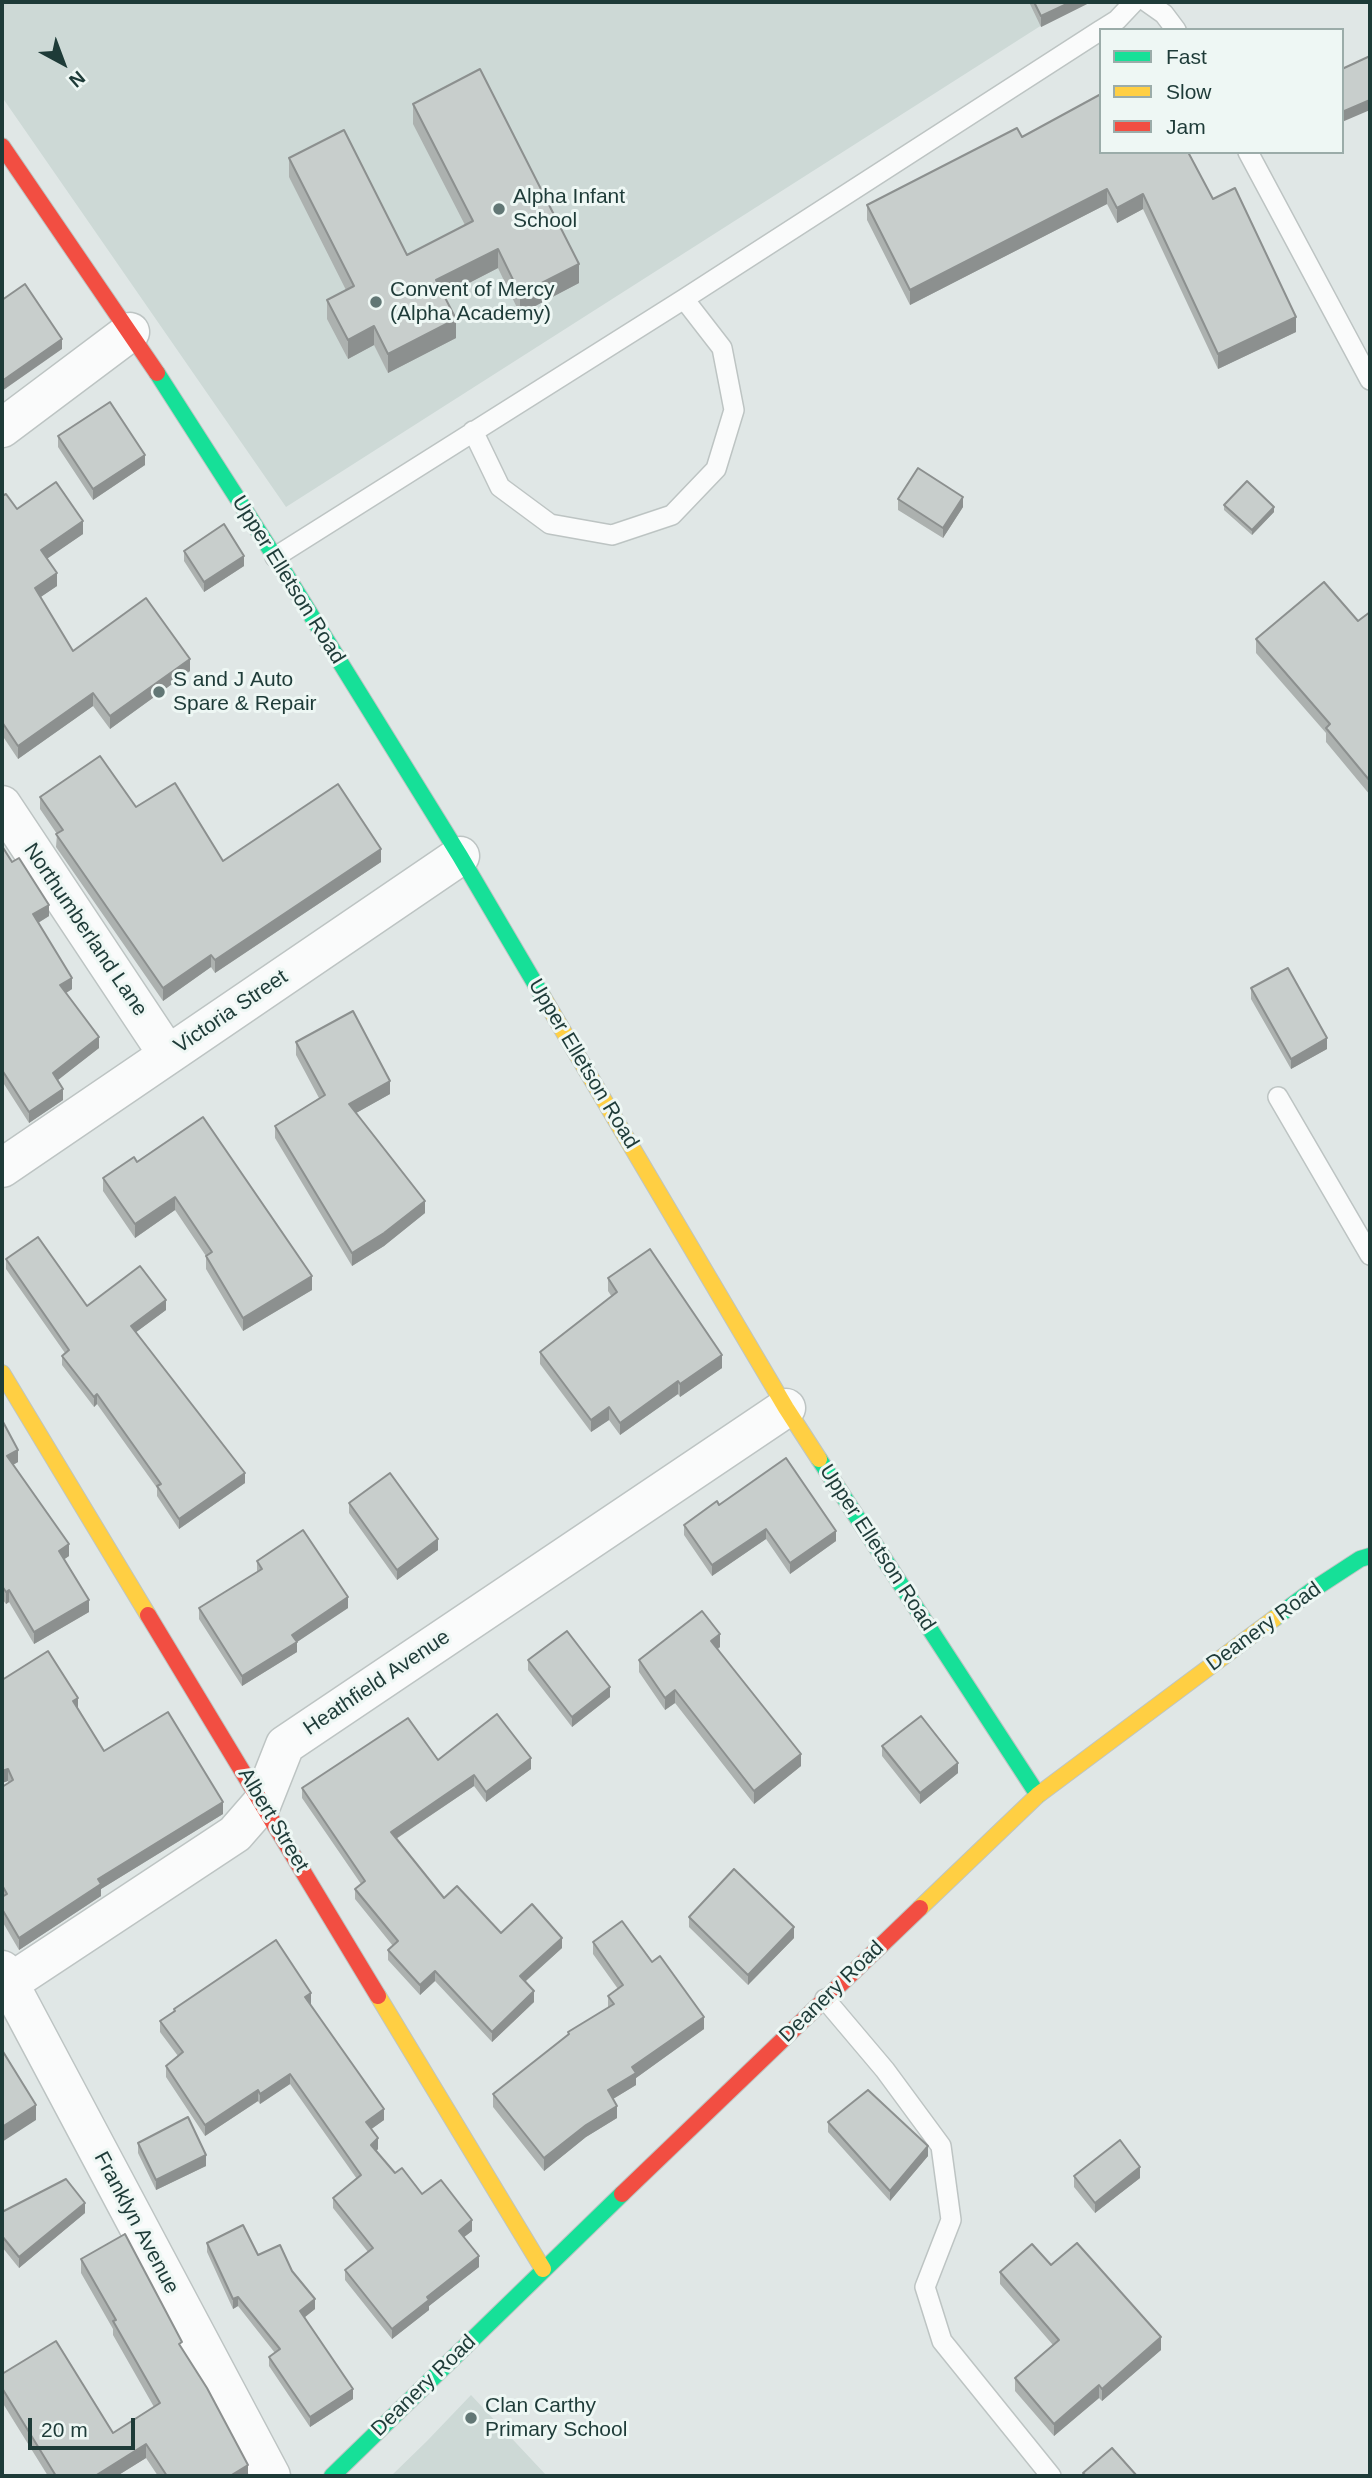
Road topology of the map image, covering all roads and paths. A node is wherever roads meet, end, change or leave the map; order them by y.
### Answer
1 (1134, 2) edge
2 (1147, 2) edge
3 (1104, 28) edge
4 (1174, 28) edge
5 (1099, 31) edge
6 (2, 146) edge
7 (1249, 154) edge
8 (684, 299) junction
9 (130, 332) junction
10 (1370, 380) edge
11 (2, 428) edge
12 (473, 431) junction
13 (275, 557) junction
14 (2, 805) edge
15 (460, 856) junction
16 (168, 1055) junction
17 (1278, 1097) dead end
18 (2, 1168) edge
19 (1370, 1255) edge
20 (2, 1373) edge
21 (786, 1408) junction
22 (1370, 1556) edge
23 (1038, 1795) junction
24 (262, 1802) junction
25 (4, 1980) edge
26 (825, 1999) junction
27 (543, 2269) junction
28 (271, 2476) edge
29 (332, 2476) edge
30 (1051, 2476) edge

1 - 3 lane
2 - 4 lane
5 - 8 lane
6 - 9 street, Upper Elletson Road
7 - 10 lane
8 - 12 lane
8 - 12 lane
9 - 11 street
9 - 13 street, Upper Elletson Road
12 - 13 lane
13 - 15 street, Upper Elletson Road
14 - 16 street, Northumberland Lane
15 - 16 street, Victoria Street
15 - 21 street, Upper Elletson Road
16 - 18 street, Victoria Street
17 - 19 lane
20 - 24 street, Albert Street
21 - 23 street, Upper Elletson Road
21 - 24 street, Heathfield Avenue
22 - 23 street, Deanery Road
23 - 26 street, Deanery Road
24 - 25 street, Heathfield Avenue
24 - 27 street, Albert Street
25 - 28 street, Franklyn Avenue
26 - 27 street, Deanery Road
26 - 30 lane
27 - 29 street, Deanery Road

